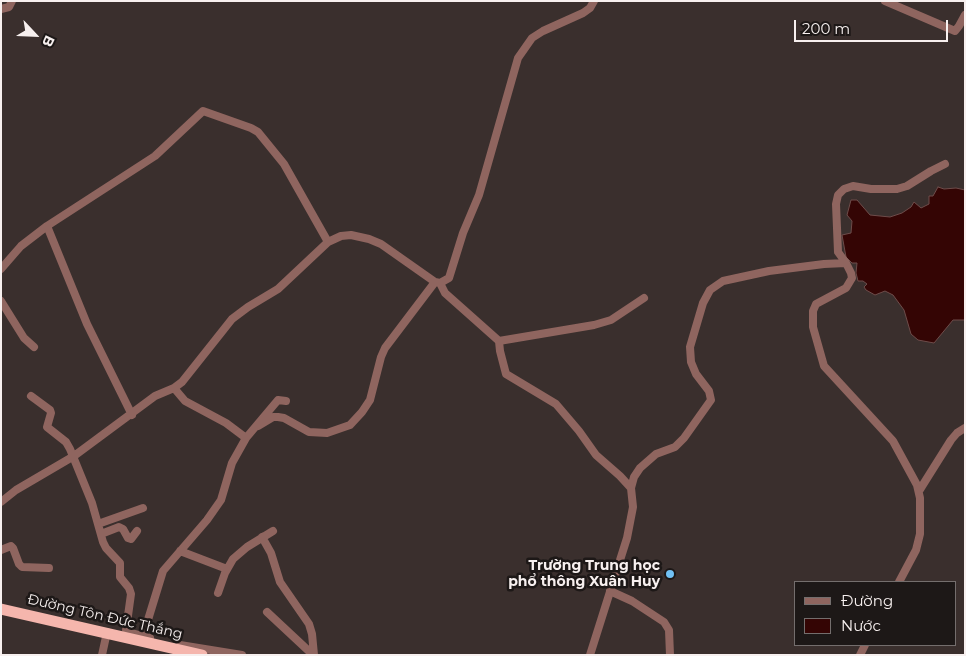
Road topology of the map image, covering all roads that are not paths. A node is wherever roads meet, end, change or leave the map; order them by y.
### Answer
1 (12, 1) edge
2 (594, 1) edge
3 (885, 1) edge
4 (1, 9) edge
5 (965, 15) edge
6 (945, 164) dead end
7 (47, 226) junction
8 (328, 242) junction
9 (846, 262) junction
10 (1, 269) edge
11 (437, 282) junction
12 (644, 298) dead end
13 (1, 301) edge
14 (499, 341) junction
15 (34, 347) dead end
16 (174, 388) junction
17 (31, 396) dead end
18 (286, 401) dead end
19 (132, 415) junction
20 (255, 428) junction
21 (965, 428) edge
22 (246, 438) junction
23 (74, 456) junction
24 (631, 488) junction
25 (920, 492) junction
26 (1, 502) edge
27 (143, 508) dead end
28 (98, 524) junction
29 (137, 531) dead end
30 (273, 531) dead end
31 (101, 534) junction
32 (262, 537) junction
33 (1, 550) edge
34 (180, 551) junction
35 (49, 568) dead end
36 (227, 569) junction
37 (900, 581) edge
38 (610, 591) junction
39 (218, 593) dead end
40 (1, 609) edge
41 (266, 612) dead end
42 (107, 632) junction
43 (143, 636) junction
44 (178, 650) edge
45 (102, 655) edge
46 (202, 655) edge
47 (242, 655) edge
48 (313, 655) edge
49 (590, 655) edge
50 (670, 655) edge

1 - 4 street
2 - 11 street
3 - 5 street
6 - 9 street
7 - 8 street
7 - 10 street
7 - 19 street
8 - 11 street
8 - 16 street
9 - 24 street
9 - 25 street
11 - 14 street
11 - 20 street
12 - 14 street
13 - 15 street
14 - 24 street
16 - 19 street
16 - 22 street
17 - 23 street
18 - 20 street
19 - 23 street
20 - 22 street
21 - 25 street
22 - 34 street
23 - 26 street
23 - 28 street
24 - 38 street
25 - 37 street
27 - 28 street
28 - 31 street
29 - 31 street
30 - 32 street
31 - 43 street
32 - 36 street
32 - 48 street
33 - 35 street
34 - 36 street
34 - 43 street
36 - 39 street
38 - 49 street
38 - 50 street
40 - 42 highway, Đường Tôn Đức Thắng
41 - 48 street
42 - 44 highway, Đường Tôn Đức Thắng
42 - 45 street
43 - 44 street
44 - 46 highway, Đường Tôn Đức Thắng
44 - 47 street

